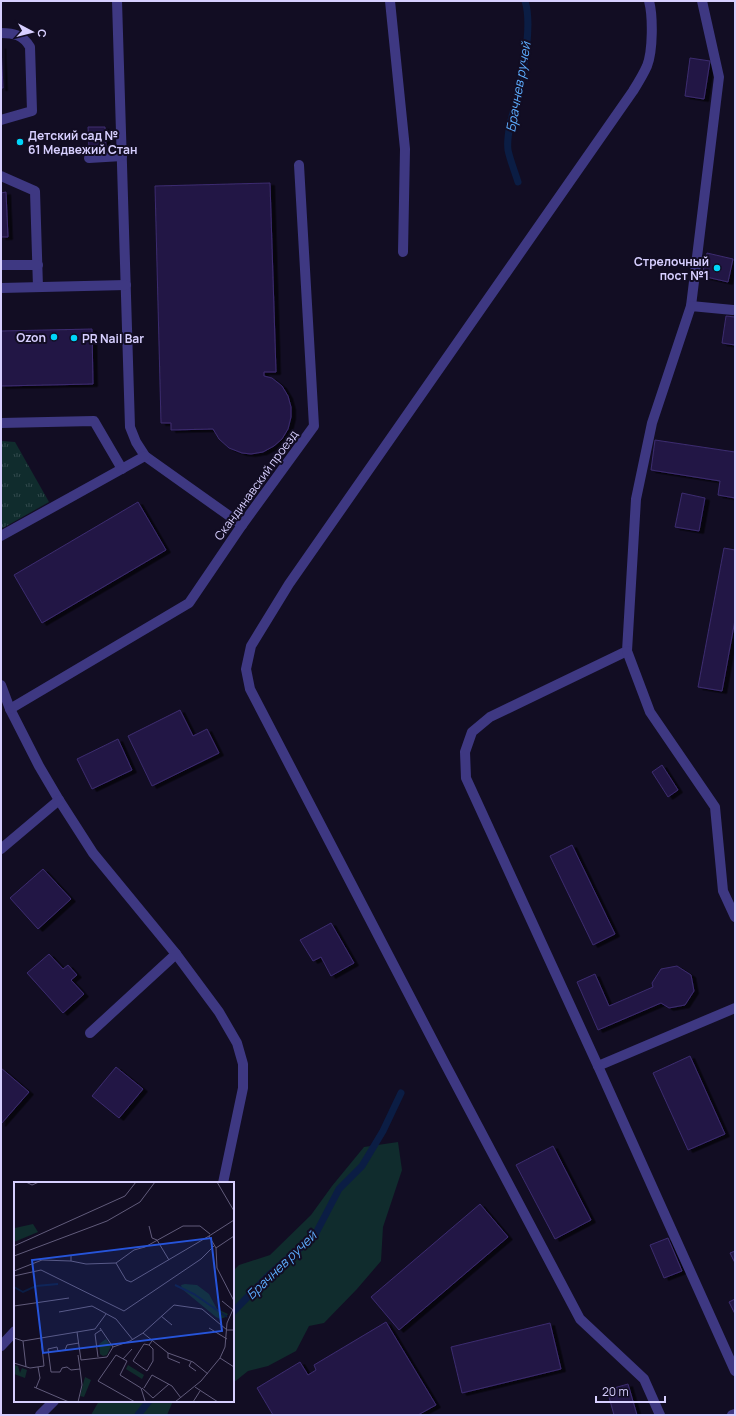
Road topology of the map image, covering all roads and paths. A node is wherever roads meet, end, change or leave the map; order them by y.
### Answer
1 (117, 1) edge
2 (390, 1) edge
3 (648, 1) edge
4 (702, 1) edge
5 (1, 33) edge
6 (1, 120) edge
7 (122, 156) junction
8 (89, 158) dead end
9 (299, 165) dead end
10 (1, 176) edge
11 (403, 252) dead end
12 (1, 265) edge
13 (38, 265) junction
14 (126, 285) junction
15 (38, 287) junction
16 (1, 288) edge
17 (691, 306) junction
18 (733, 310) dead end
19 (1, 423) edge
20 (145, 456) junction
21 (122, 469) junction
22 (242, 525) junction
23 (1, 536) edge
24 (627, 651) junction
25 (1, 685) edge
26 (10, 709) junction
27 (59, 800) junction
28 (1, 849) edge
29 (735, 917) edge
30 (176, 954) junction
31 (735, 1008) edge
32 (90, 1034) dead end
33 (598, 1066) junction
34 (224, 1182) edge
35 (14, 1331) edge
36 (1, 1346) edge
37 (735, 1371) edge
38 (53, 1402) edge
39 (735, 1414) edge
40 (40, 1415) edge
41 (660, 1415) edge
42 (732, 1415) edge

1 - 7 street
2 - 11 street
3 - 41 street
4 - 17 street
5 - 6 street
7 - 8 street
7 - 14 street
9 - 22 street, Скандинавский проезд
10 - 13 street
12 - 13 street
13 - 15 street
14 - 15 street
14 - 20 street
15 - 16 street
17 - 18 street
17 - 24 street
19 - 21 street
20 - 21 street
20 - 22 street
21 - 23 street
22 - 26 street, Скандинавский проезд
24 - 29 street
24 - 33 street
25 - 26 street
26 - 27 street
27 - 28 street
27 - 30 street
30 - 32 street
30 - 34 street
31 - 33 street
33 - 37 street
35 - 36 street
38 - 40 street
39 - 42 street

